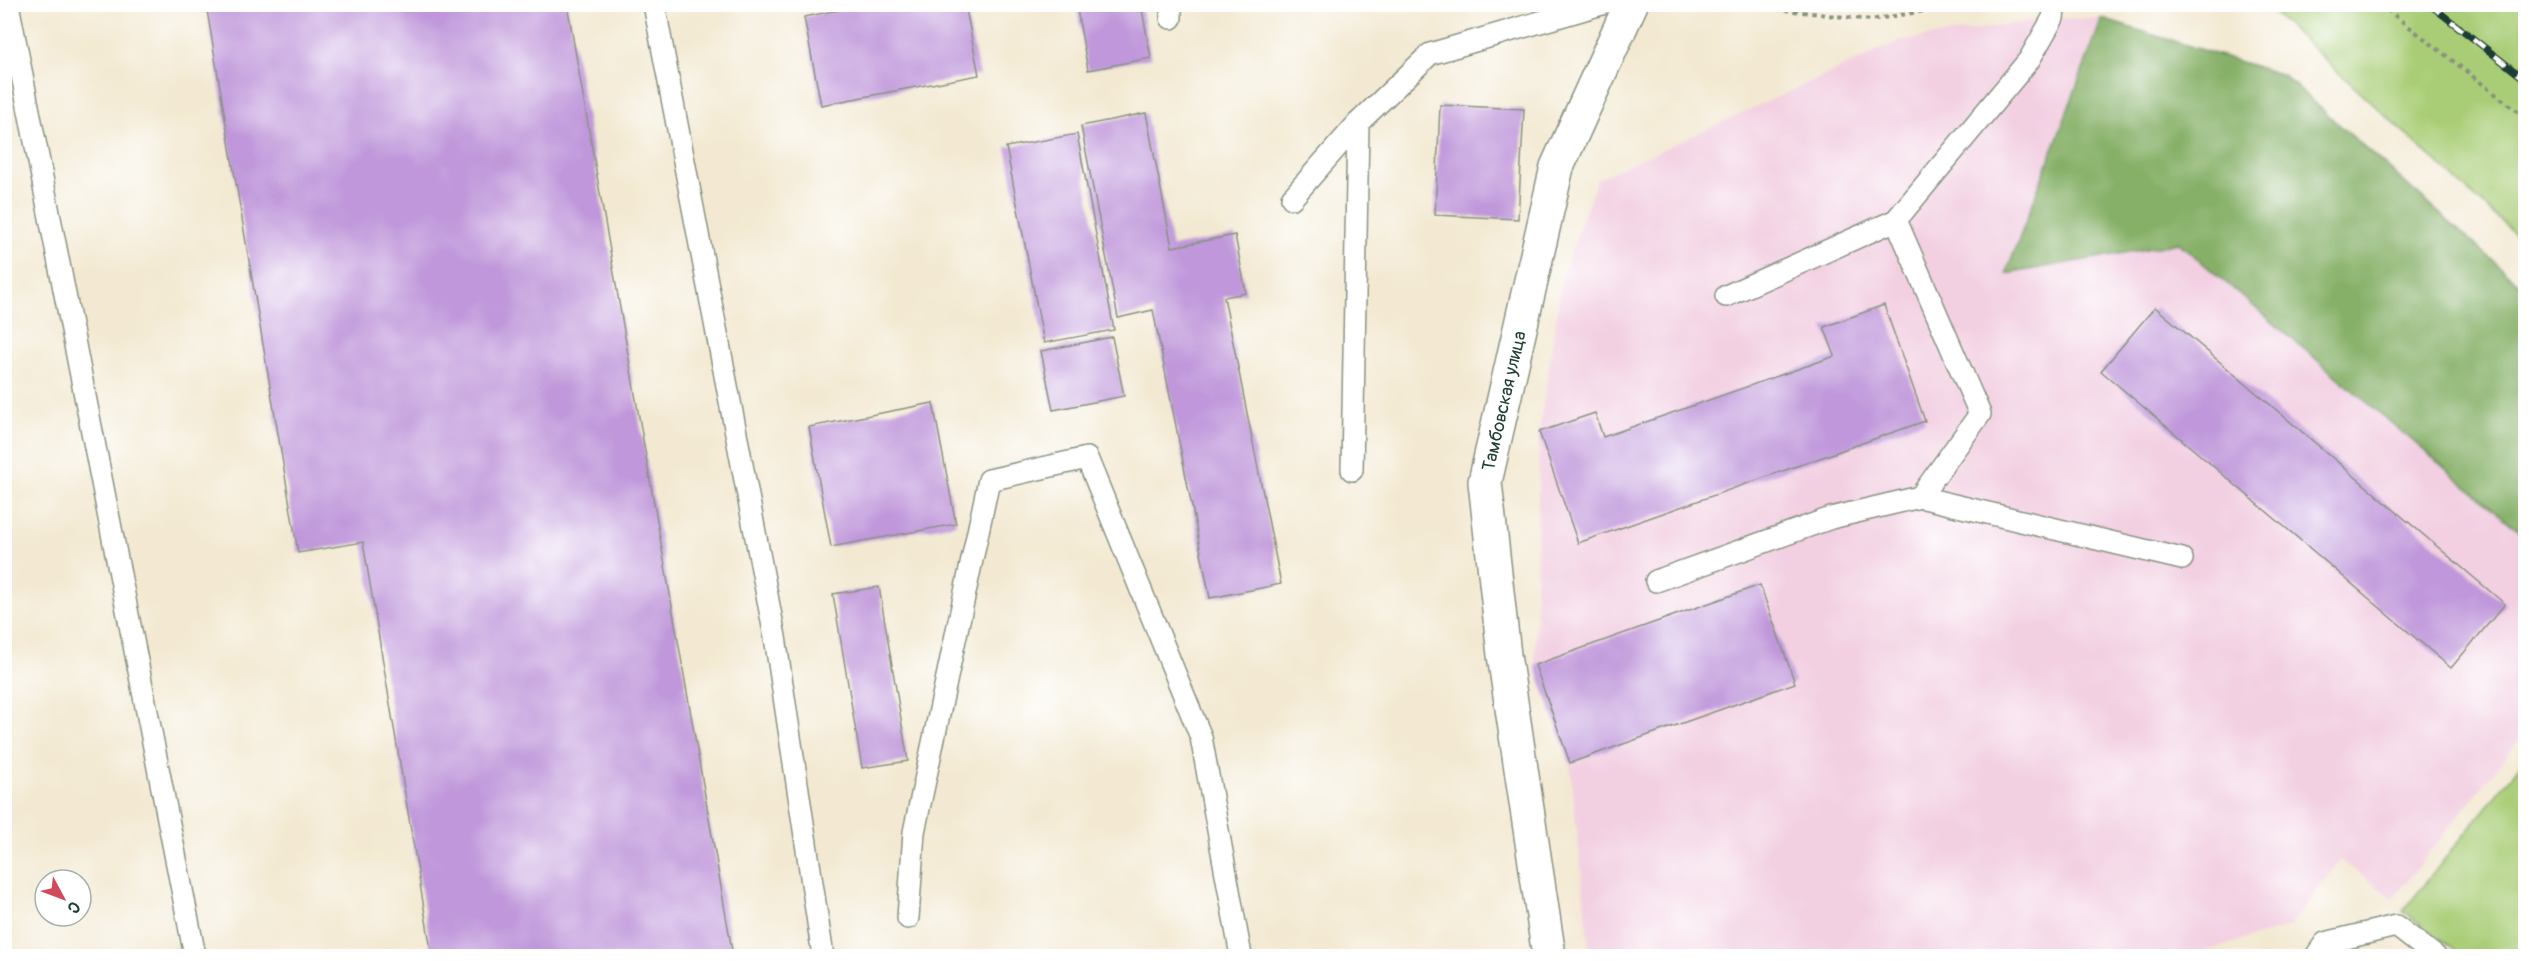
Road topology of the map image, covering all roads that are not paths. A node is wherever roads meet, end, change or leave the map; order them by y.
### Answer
1 (8, 4) edge
2 (654, 4) edge
3 (1602, 4) edge
4 (1631, 4) edge
5 (2055, 4) edge
6 (1358, 123) junction
7 (1292, 198) dead end
8 (1896, 220) junction
9 (1726, 297) dead end
10 (1352, 470) dead end
11 (1920, 497) junction
12 (2182, 559) dead end
13 (1656, 581) dead end
14 (908, 918) dead end
15 (195, 957) edge
16 (824, 957) edge
17 (1240, 957) edge
18 (1549, 957) edge
19 (2316, 957) edge
20 (2435, 957) edge

1 - 15 lane
2 - 16 lane
3 - 6 lane
4 - 18 street, Тамбовская улица
5 - 8 lane
6 - 7 lane
6 - 10 lane
8 - 9 lane
8 - 11 lane
11 - 12 lane
11 - 13 lane
14 - 17 lane
19 - 20 lane

